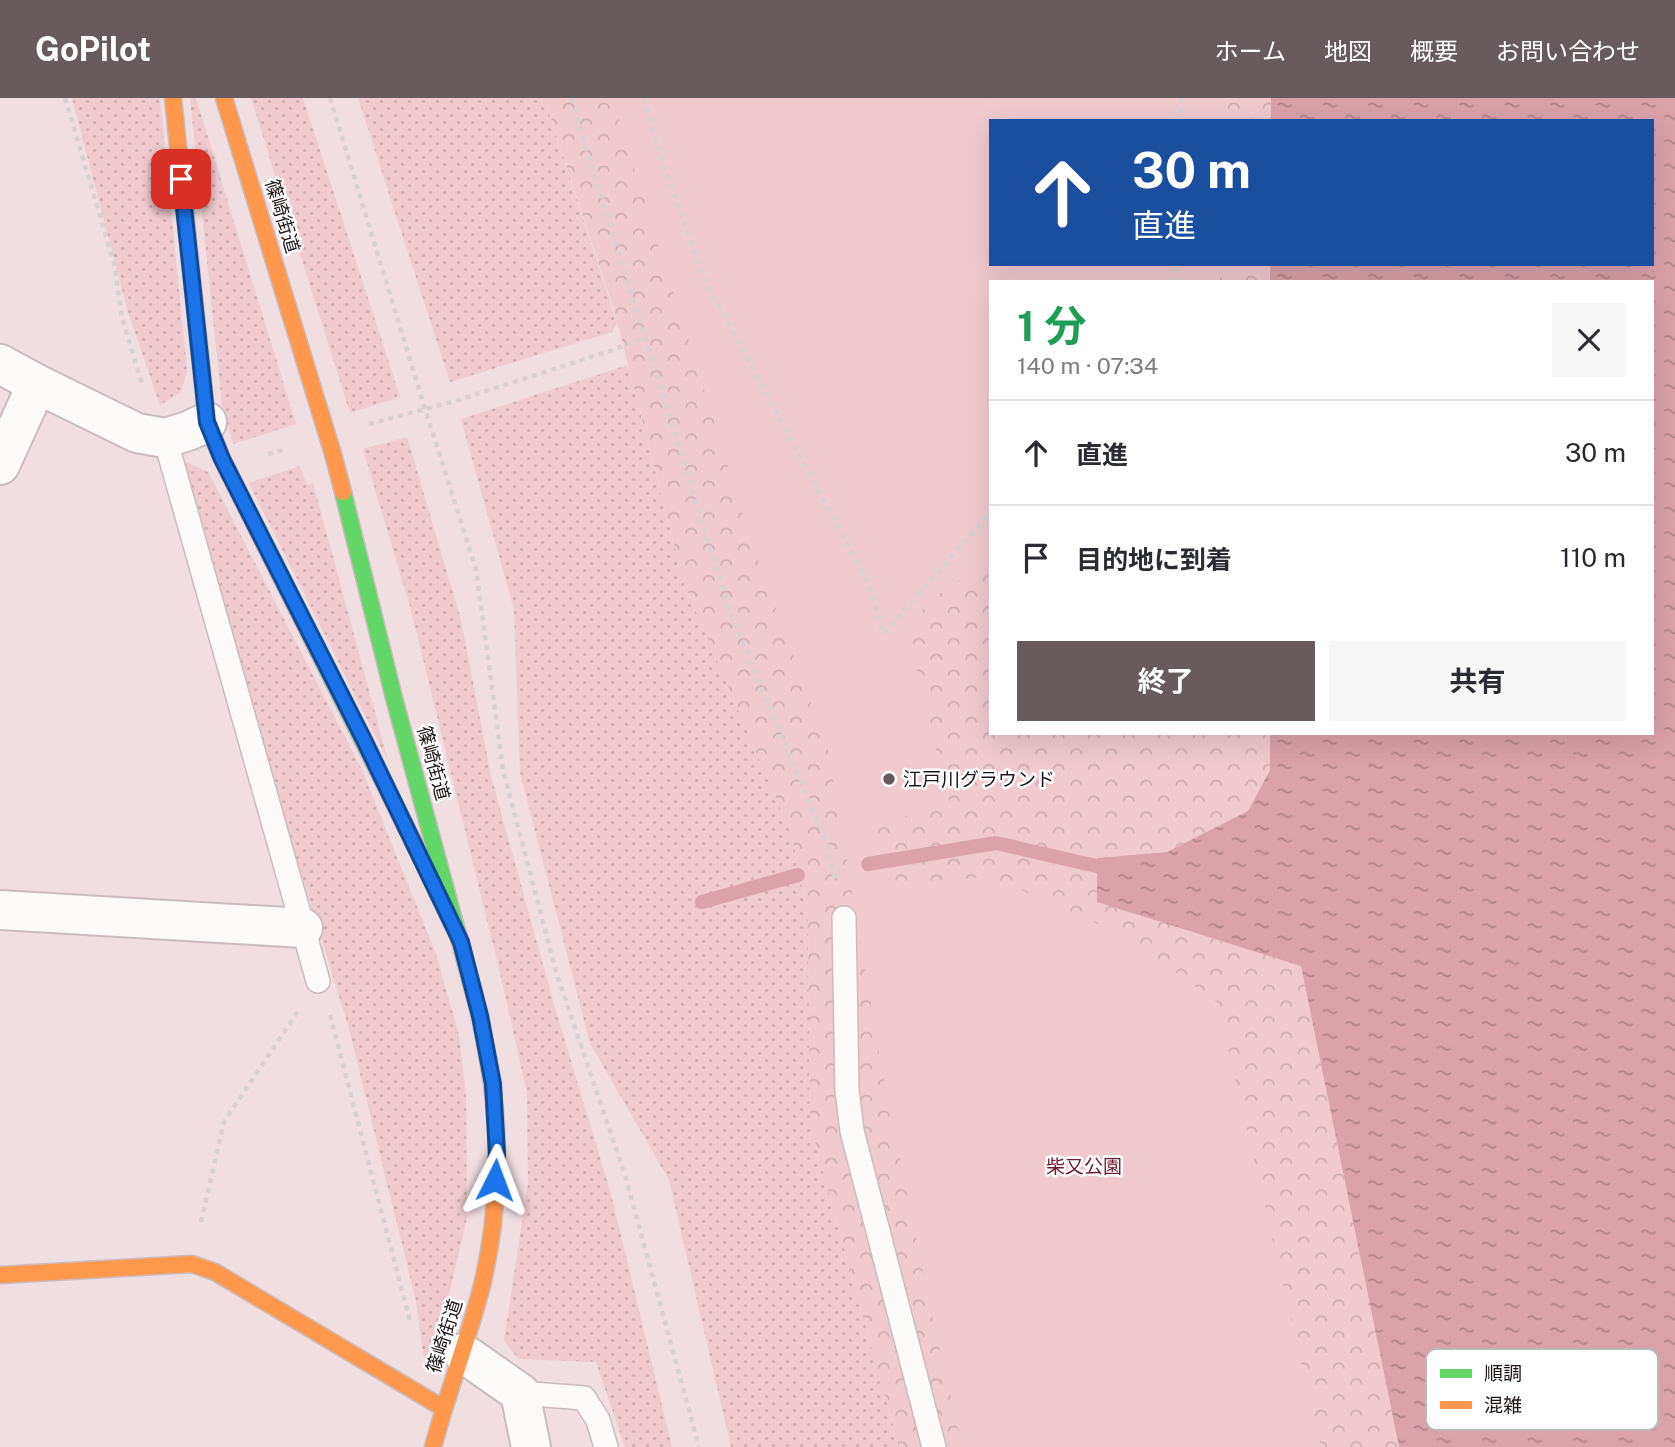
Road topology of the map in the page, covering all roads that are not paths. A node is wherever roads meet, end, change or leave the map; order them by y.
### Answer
1 (173, 98) edge
2 (224, 98) edge
3 (0, 364) edge
4 (37, 384) junction
5 (207, 422) junction
6 (165, 438) junction
7 (0, 465) edge
8 (0, 909) edge
9 (844, 918) road end
10 (303, 928) junction
11 (461, 942) junction
12 (318, 981) road end
13 (0, 1275) edge
14 (463, 1353) junction
15 (520, 1394) junction
16 (443, 1408) junction
17 (433, 1447) edge
18 (531, 1447) edge
19 (606, 1447) edge
20 (934, 1447) edge

1 - 5 main road
2 - 11 main road, 篠崎街道
3 - 4 street
4 - 6 street
4 - 7 street
5 - 6 street
5 - 11 main road
6 - 10 lane
8 - 10 street
9 - 20 lane
10 - 12 lane
11 - 14 main road, 篠崎街道
13 - 16 main road
14 - 15 street
14 - 16 main road, 篠崎街道
15 - 18 street
15 - 19 lane
16 - 17 main road, 篠崎街道

